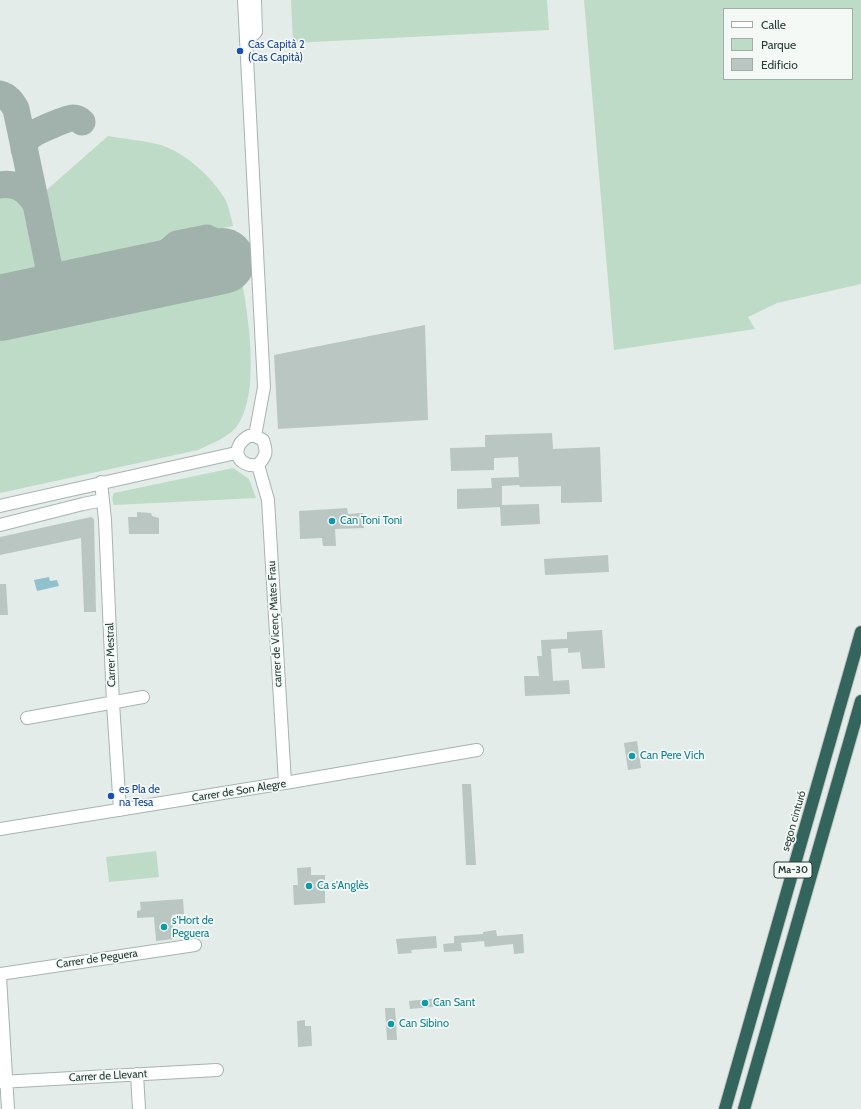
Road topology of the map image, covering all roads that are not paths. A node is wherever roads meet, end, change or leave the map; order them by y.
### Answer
1 (244, 0) edge
2 (255, 0) edge
3 (246, 41) junction
4 (255, 436) junction
5 (236, 453) junction
6 (258, 465) junction
7 (101, 482) junction
8 (104, 500) junction
9 (0, 506) edge
10 (0, 525) edge
11 (861, 632) edge
12 (143, 697) dead end
13 (861, 701) edge
14 (113, 703) junction
15 (27, 718) dead end
16 (477, 750) dead end
17 (285, 783) junction
18 (120, 810) junction
19 (0, 829) edge
20 (195, 945) dead end
21 (0, 974) edge
22 (0, 977) edge
23 (216, 1070) dead end
24 (137, 1074) junction
25 (3, 1082) edge
26 (8, 1109) edge
27 (139, 1109) edge
28 (725, 1109) edge
29 (744, 1109) edge

1 - 3 street
2 - 3 street
3 - 4 street
4 - 5 street
4 - 6 street
5 - 6 street
5 - 7 street
6 - 17 street, carrer de Vicenç Mates Frau
7 - 8 street, Carrer Mestral
7 - 9 street
8 - 10 street
8 - 14 street, Carrer Mestral
11 - 28 highway, segon cinturó / Ma-30
12 - 14 street
13 - 29 highway, Ma-30
14 - 15 street
14 - 18 street, Carrer Mestral
16 - 17 street, Carrer de Son Alegre
17 - 18 street, Carrer de Son Alegre
18 - 19 street, Carrer de Son Alegre
20 - 21 street, Carrer de Peguera
22 - 25 street
23 - 24 street, Carrer de Llevant
24 - 25 street, Carrer de Llevant
24 - 27 street
25 - 26 street

